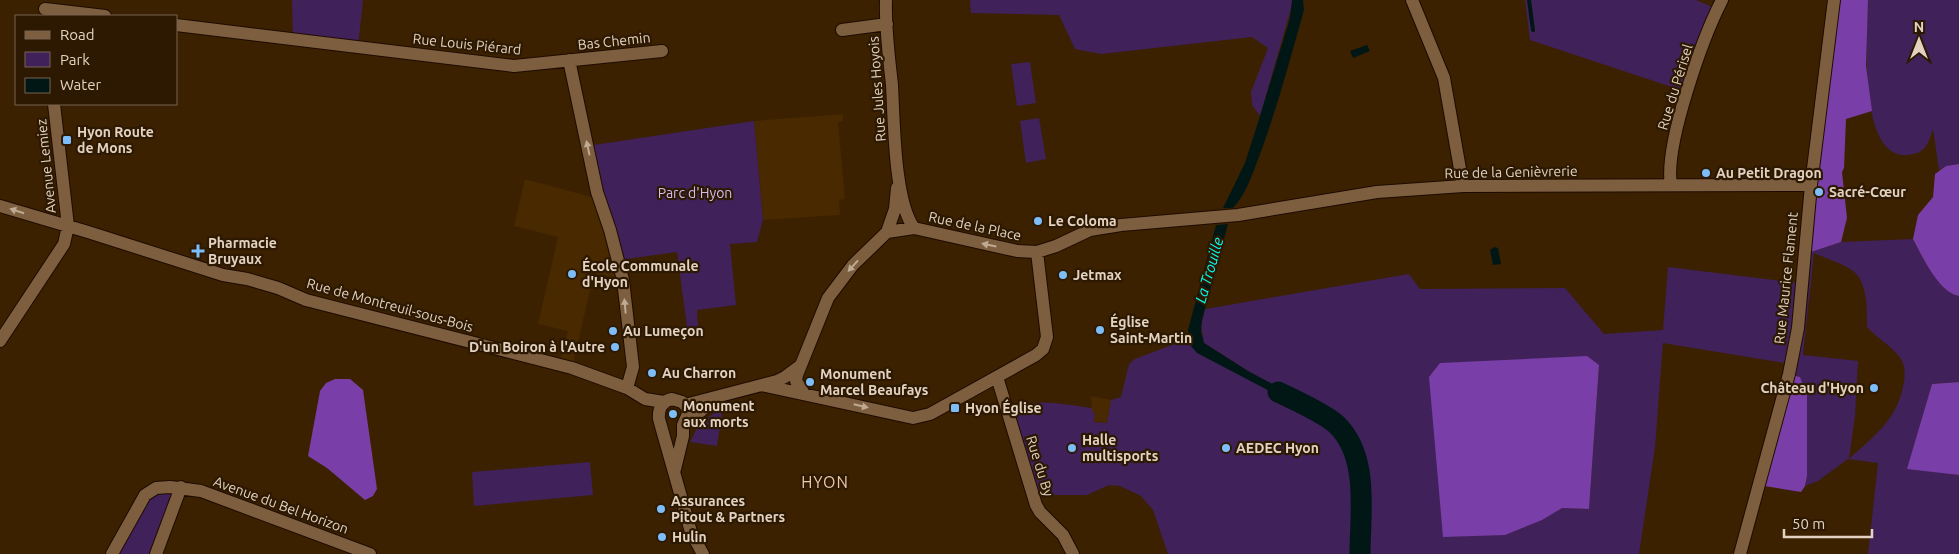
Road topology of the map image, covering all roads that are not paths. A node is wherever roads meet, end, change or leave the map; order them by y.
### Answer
1 (886, 0) edge
2 (1412, 0) edge
3 (1722, 0) edge
4 (1834, 0) edge
5 (45, 8) edge
6 (98, 15) edge
7 (887, 24) junction
8 (178, 25) edge
9 (842, 30) dead end
10 (662, 51) dead end
11 (569, 60) junction
12 (54, 105) edge
13 (898, 175) junction
14 (1811, 184) junction
15 (1671, 185) junction
16 (1463, 186) junction
17 (0, 206) edge
18 (1214, 216) joint
19 (68, 226) junction
20 (914, 228) junction
21 (887, 232) junction
22 (1037, 252) junction
23 (0, 341) edge
24 (799, 370) junction
25 (997, 377) junction
26 (762, 385) junction
27 (627, 388) junction
28 (804, 394) junction
29 (662, 413) junction
30 (685, 416) junction
31 (675, 468) junction
32 (181, 487) junction
33 (349, 550) edge
34 (112, 554) edge
35 (156, 554) edge
36 (370, 554) edge
37 (703, 554) edge
38 (1073, 554) edge
39 (1740, 554) edge

1 - 7 street, Rue Jules Hoyois
2 - 16 street
3 - 15 street, Rue du Périsel
4 - 14 street, Rue Maurice Flament
5 - 6 street
7 - 9 street
7 - 13 street, Rue Jules Hoyois
8 - 11 street, Rue Louis Piérard
10 - 11 street, Bas Chemin
27 -> 11 street
12 - 19 street, Avenue Lemiez
13 - 20 street, Rue Jules Hoyois
13 - 21 street, Rue Jules Hoyois
14 - 15 street, Rue de la Genièvrerie
14 - 39 street, Rue Maurice Flament
15 - 16 street, Rue de la Genièvrerie
16 - 18 street, Rue de la Genièvrerie
19 -> 17 street, Rue de Montreuil-sous-Bois
18 - 22 street, Rue de la Place
19 - 23 street
19 - 27 street, Rue de Montreuil-sous-Bois
20 - 21 street, Rue de la Place
22 -> 20 street, Rue de la Place
21 -> 24 street
22 - 25 street
24 - 26 street
24 - 28 street
28 -> 25 street
25 - 38 street, Rue du By
26 - 28 street
26 - 30 street
27 - 29 street, Rue de Montreuil-sous-Bois
29 - 30 street
29 - 30 street
29 - 31 street
30 - 31 street
31 - 37 street
32 - 33 street, Avenue du Bel Horizon
32 - 34 street, Avenue du Bel Horizon
32 - 35 street
33 - 36 street, Avenue du Bel Horizon

